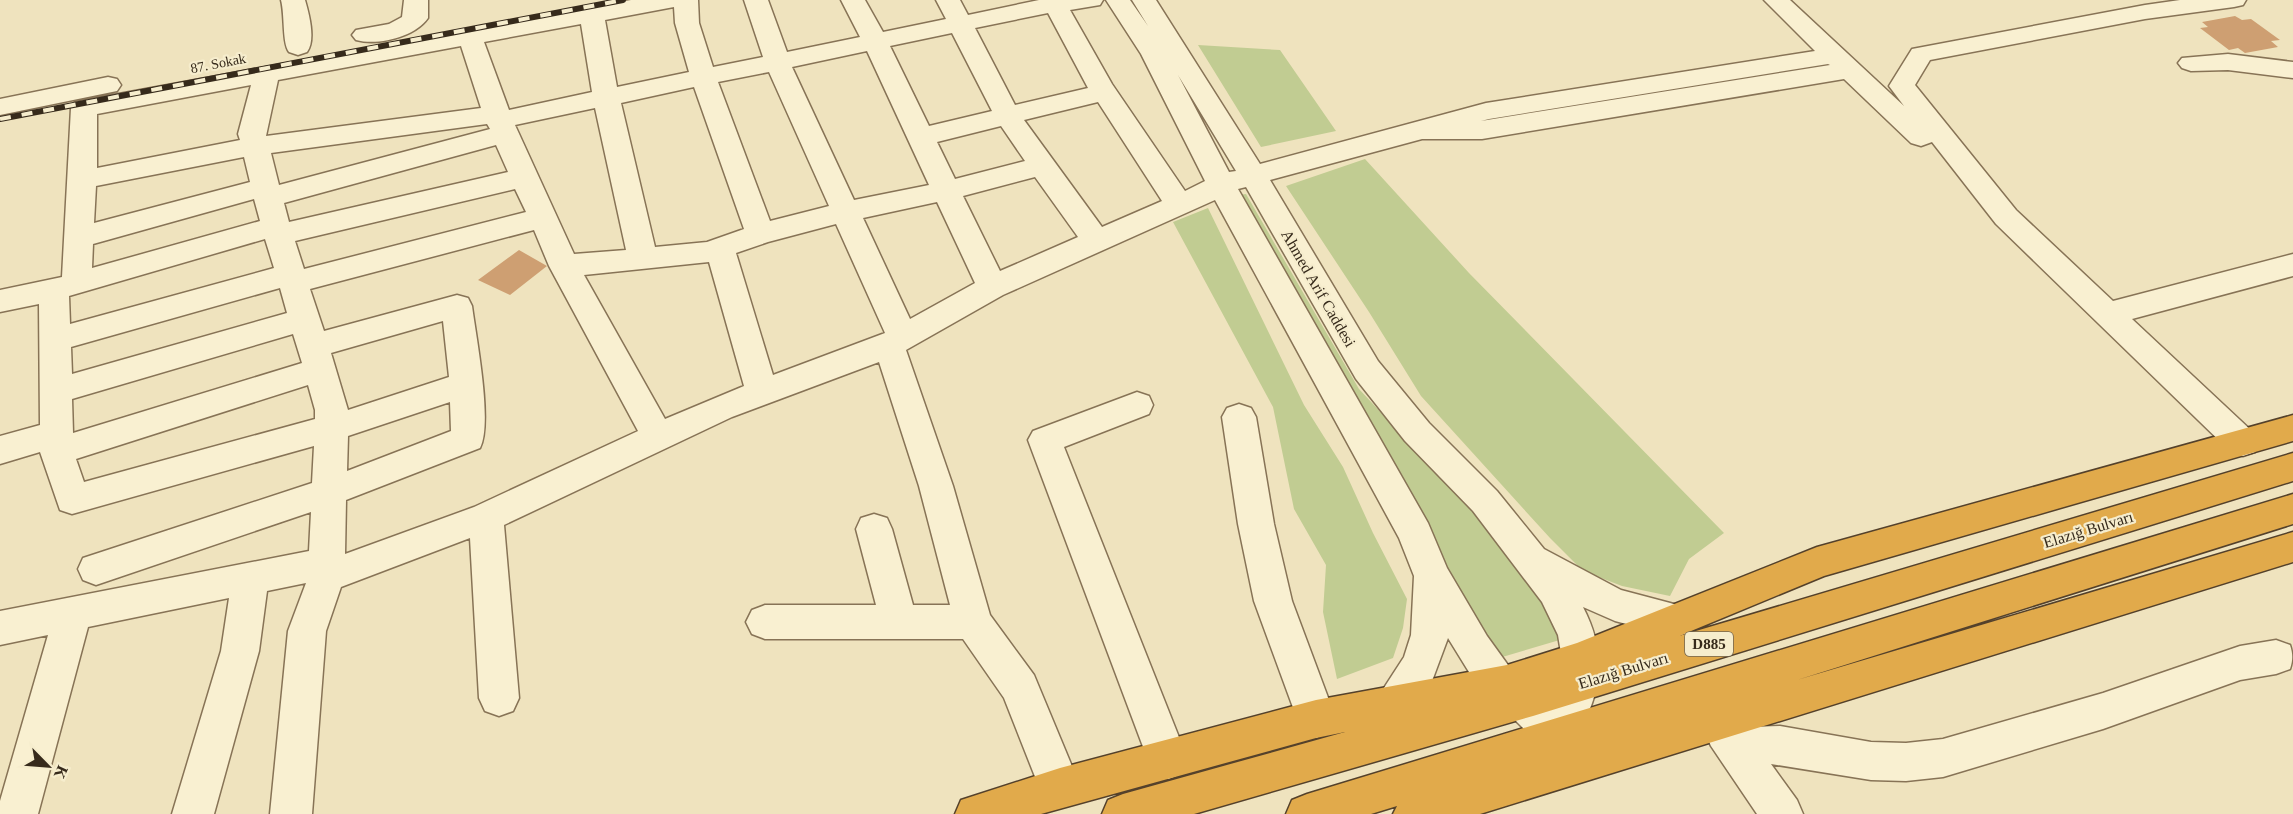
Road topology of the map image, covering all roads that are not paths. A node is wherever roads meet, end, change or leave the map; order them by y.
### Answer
1 (293, 0) edge
2 (416, 0) edge
3 (671, 0) edge
4 (686, 0) edge
5 (756, 0) edge
6 (852, 0) edge
7 (948, 0) edge
8 (1090, 0) edge
9 (1118, 0) edge
10 (1144, 0) edge
11 (1776, 0) edge
12 (2234, 0) edge
13 (1054, 2) edge
14 (592, 15) junction
15 (961, 24) junction
16 (470, 37) junction
17 (875, 41) junction
18 (298, 47) junction
19 (777, 61) junction
20 (1843, 63) junction
21 (2191, 63) dead end
22 (2293, 70) edge
23 (267, 74) junction
24 (704, 76) junction
25 (1104, 92) junction
26 (606, 97) junction
27 (0, 107) edge
28 (1008, 117) junction
29 (500, 123) junction
30 (921, 137) junction
31 (255, 146) junction
32 (1042, 166) junction
33 (1252, 175) junction
34 (525, 177) junction
35 (82, 180) junction
36 (1221, 184) junction
37 (946, 191) junction
38 (1179, 204) junction
39 (847, 211) junction
40 (272, 212) junction
41 (543, 218) junction
42 (2006, 218) junction
43 (760, 234) junction
44 (78, 238) junction
45 (1096, 241) junction
46 (720, 248) junction
47 (643, 259) junction
48 (564, 266) junction
49 (2293, 266) edge
50 (292, 278) junction
51 (66, 287) junction
52 (993, 287) junction
53 (0, 301) edge
54 (2107, 314) junction
55 (55, 340) junction
56 (896, 342) junction
57 (313, 345) junction
58 (466, 384) junction
59 (56, 391) junction
60 (762, 393) junction
61 (1137, 405) dead end
62 (1239, 417) dead end
63 (332, 428) junction
64 (2293, 428) edge
65 (657, 437) junction
66 (57, 442) junction
67 (2242, 443) junction
68 (0, 450) edge
69 (2293, 466) edge
70 (329, 492) junction
71 (486, 517) junction
72 (2289, 520) edge
73 (874, 529) dead end
74 (1526, 553) junction
75 (96, 568) dead end
76 (326, 570) junction
77 (1432, 575) junction
78 (250, 578) junction
79 (73, 614) junction
80 (1676, 620) junction
81 (765, 622) dead end
82 (973, 622) junction
83 (899, 623) junction
84 (0, 628) edge
85 (2276, 657) dead end
86 (1580, 671) junction
87 (1511, 693) junction
88 (500, 698) dead end
89 (1394, 704) junction
90 (1316, 719) junction
91 (1726, 734) junction
92 (1557, 735) junction
93 (1377, 742) junction
94 (1168, 760) junction
95 (1060, 788) junction
96 (17, 814) edge
97 (193, 814) edge
98 (291, 814) edge
99 (976, 814) edge
100 (1123, 814) edge
101 (1306, 814) edge
102 (1414, 814) edge
103 (1782, 814) edge

1 - 18 street
2 - 18 street, 87. Sokak
3 - 14 street
4 - 24 street
5 - 19 street
6 - 17 street
7 - 15 street
8 - 13 street
9 - 36 street, Ahmed Arif Caddesi
10 - 33 street, Ahmed Arif Caddesi
11 - 20 street
12 - 42 street
13 - 15 street
13 - 25 street
14 - 16 street
14 - 26 street
15 - 17 street
15 - 28 street
16 - 23 street
16 - 29 street
17 - 19 street
17 - 30 street
18 - 27 street, 87. Sokak
19 - 24 street
19 - 39 street
20 - 33 street
20 - 42 street
21 - 22 street
23 - 31 street
23 - 35 street
24 - 26 street
24 - 43 street
25 - 28 street
25 - 38 street
26 - 29 street
26 - 47 street
28 - 30 street
28 - 32 street
29 - 31 street
29 - 34 street
29 - 40 street
30 - 37 street
31 - 35 street
31 - 40 street
32 - 37 street
32 - 45 street
33 - 36 street
33 - 74 street, Ahmed Arif Caddesi
34 - 40 street
34 - 41 street
35 - 44 street
36 - 38 street
36 - 77 street, Ahmed Arif Caddesi
37 - 39 street
37 - 52 street
38 - 45 street
39 - 43 street
39 - 56 street
40 - 44 street
40 - 50 street
40 - 51 street
41 - 48 street
41 - 50 street
42 - 54 street
43 - 46 street
44 - 51 street
45 - 52 street
46 - 47 street
46 - 60 street
47 - 48 street
48 - 65 street
49 - 54 street
50 - 55 street
50 - 57 street
51 - 53 street
51 - 55 street
52 - 56 street
54 - 67 street
55 - 59 street
56 - 60 street
56 - 82 street
57 - 58 street
57 - 59 street
57 - 63 street
57 - 66 street
58 - 63 street
58 - 70 street
59 - 66 street
60 - 65 street
61 - 94 street
62 - 90 street
63 - 66 street
63 - 70 street
64 - 67 highway
65 - 71 street
66 - 68 street
67 - 80 highway
69 - 86 highway, Elazığ Bulvarı / D885
70 - 75 street
70 - 76 street
71 - 76 street
71 - 88 street
72 - 91 highway
72 - 92 highway, D885
73 - 83 street
74 - 80 street, Ahmed Arif Caddesi
74 - 86 street, Ahmed Arif Caddesi
76 - 78 street
76 - 98 street
77 - 87 street, Ahmed Arif Caddesi
77 - 89 street, Ahmed Arif Caddesi
78 - 79 street
78 - 97 street
79 - 84 street
79 - 96 street
80 - 86 highway
81 - 83 street
82 - 83 street
82 - 95 street
85 - 91 street
86 - 87 highway, Elazığ Bulvarı / D885
86 - 92 street
87 - 89 highway
87 - 92 street, Ahmed Arif Caddesi
87 - 93 highway, Elazığ Bulvarı / D885
89 - 90 highway
89 - 93 street, Ahmed Arif Caddesi
90 - 94 highway
91 - 102 highway
91 - 103 street
92 - 101 highway, D885
93 - 100 highway, Elazığ Bulvarı / D885
94 - 95 highway
95 - 99 highway

